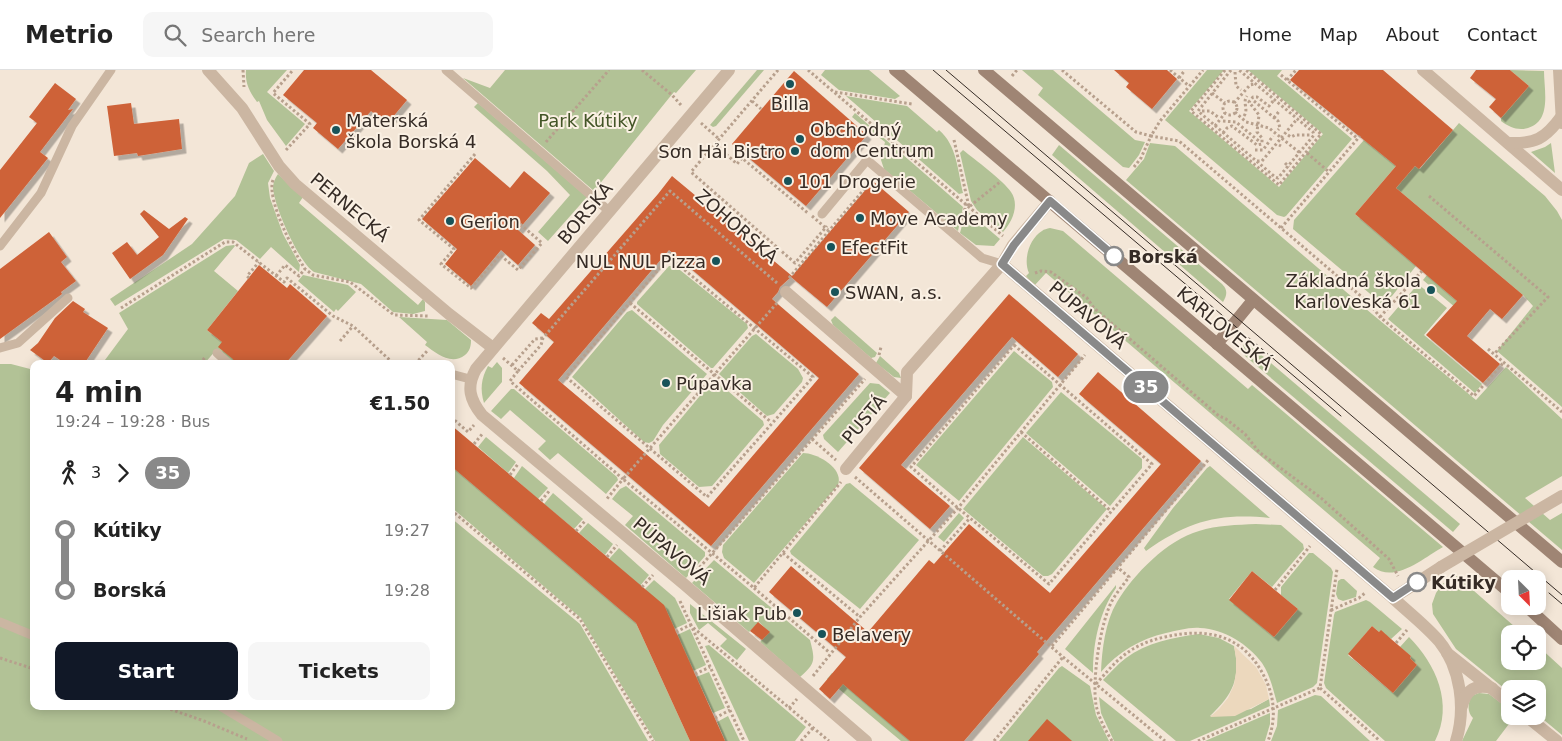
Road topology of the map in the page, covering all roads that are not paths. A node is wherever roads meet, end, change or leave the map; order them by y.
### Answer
1 (111, 70) edge
2 (208, 70) edge
3 (446, 70) edge
4 (729, 70) edge
5 (895, 70) edge
6 (984, 70) edge
7 (1423, 70) edge
8 (1559, 70) edge
9 (1561, 117) edge
10 (1562, 123) edge
11 (1508, 143) junction
12 (1562, 190) edge
13 (1050, 201) junction
14 (609, 211) junction
15 (822, 214) dead end
16 (0, 246) edge
17 (1002, 264) junction
18 (784, 290) road end
19 (68, 298) dead end
20 (1253, 300) junction
21 (1217, 344) junction
22 (0, 348) edge
23 (493, 348) junction
24 (217, 354) dead end
25 (224, 360) edge
26 (455, 375) edge
27 (470, 380) junction
28 (906, 396) junction
29 (846, 469) road end
30 (1562, 496) edge
31 (1562, 562) edge
32 (1501, 585) edge
33 (1393, 598) junction
34 (1536, 615) edge
35 (0, 622) edge
36 (30, 634) edge
37 (1562, 639) edge
38 (1446, 652) junction
39 (1492, 688) junction
40 (1501, 696) edge
41 (1462, 706) junction
42 (227, 710) edge
43 (1537, 725) edge
44 (278, 741) edge
45 (866, 741) edge
46 (1456, 741) edge
47 (1556, 741) edge

1 - 16 lane
2 - 23 street, PERNECKÁ
3 - 14 lane
4 - 14 street, BORSKÁ
5 - 13 main road, KARLOVESKÁ
6 - 20 main road
7 - 11 street
8 - 9 street
9 - 10 street
9 - 11 street
11 - 12 street
13 - 17 street, PUSTÁ
13 - 21 main road, KARLOVESKÁ
14 - 23 street, BORSKÁ
15 - 17 lane, PÚPAVOVÁ
17 - 28 street, PUSTÁ
17 - 33 street, PÚPAVOVÁ
18 - 28 street
19 - 22 lane
20 - 21 main road
20 - 31 main road
21 - 32 main road, KARLOVESKÁ
23 - 27 street, BORSKÁ
24 - 25 lane
26 - 27 lane
27 - 45 street, PÚPAVOVÁ
28 - 29 street, PUSTÁ
30 - 33 street, bridge
33 - 38 street, PÚPAVOVÁ
34 - 37 main road
35 - 36 lane
38 - 39 street, PÚPAVOVÁ
38 - 41 street, PÚPAVOVÁ
39 - 40 street, PÚPAVOVÁ
39 - 41 street
41 - 46 street, PÚPAVOVÁ
42 - 44 lane
43 - 47 street

